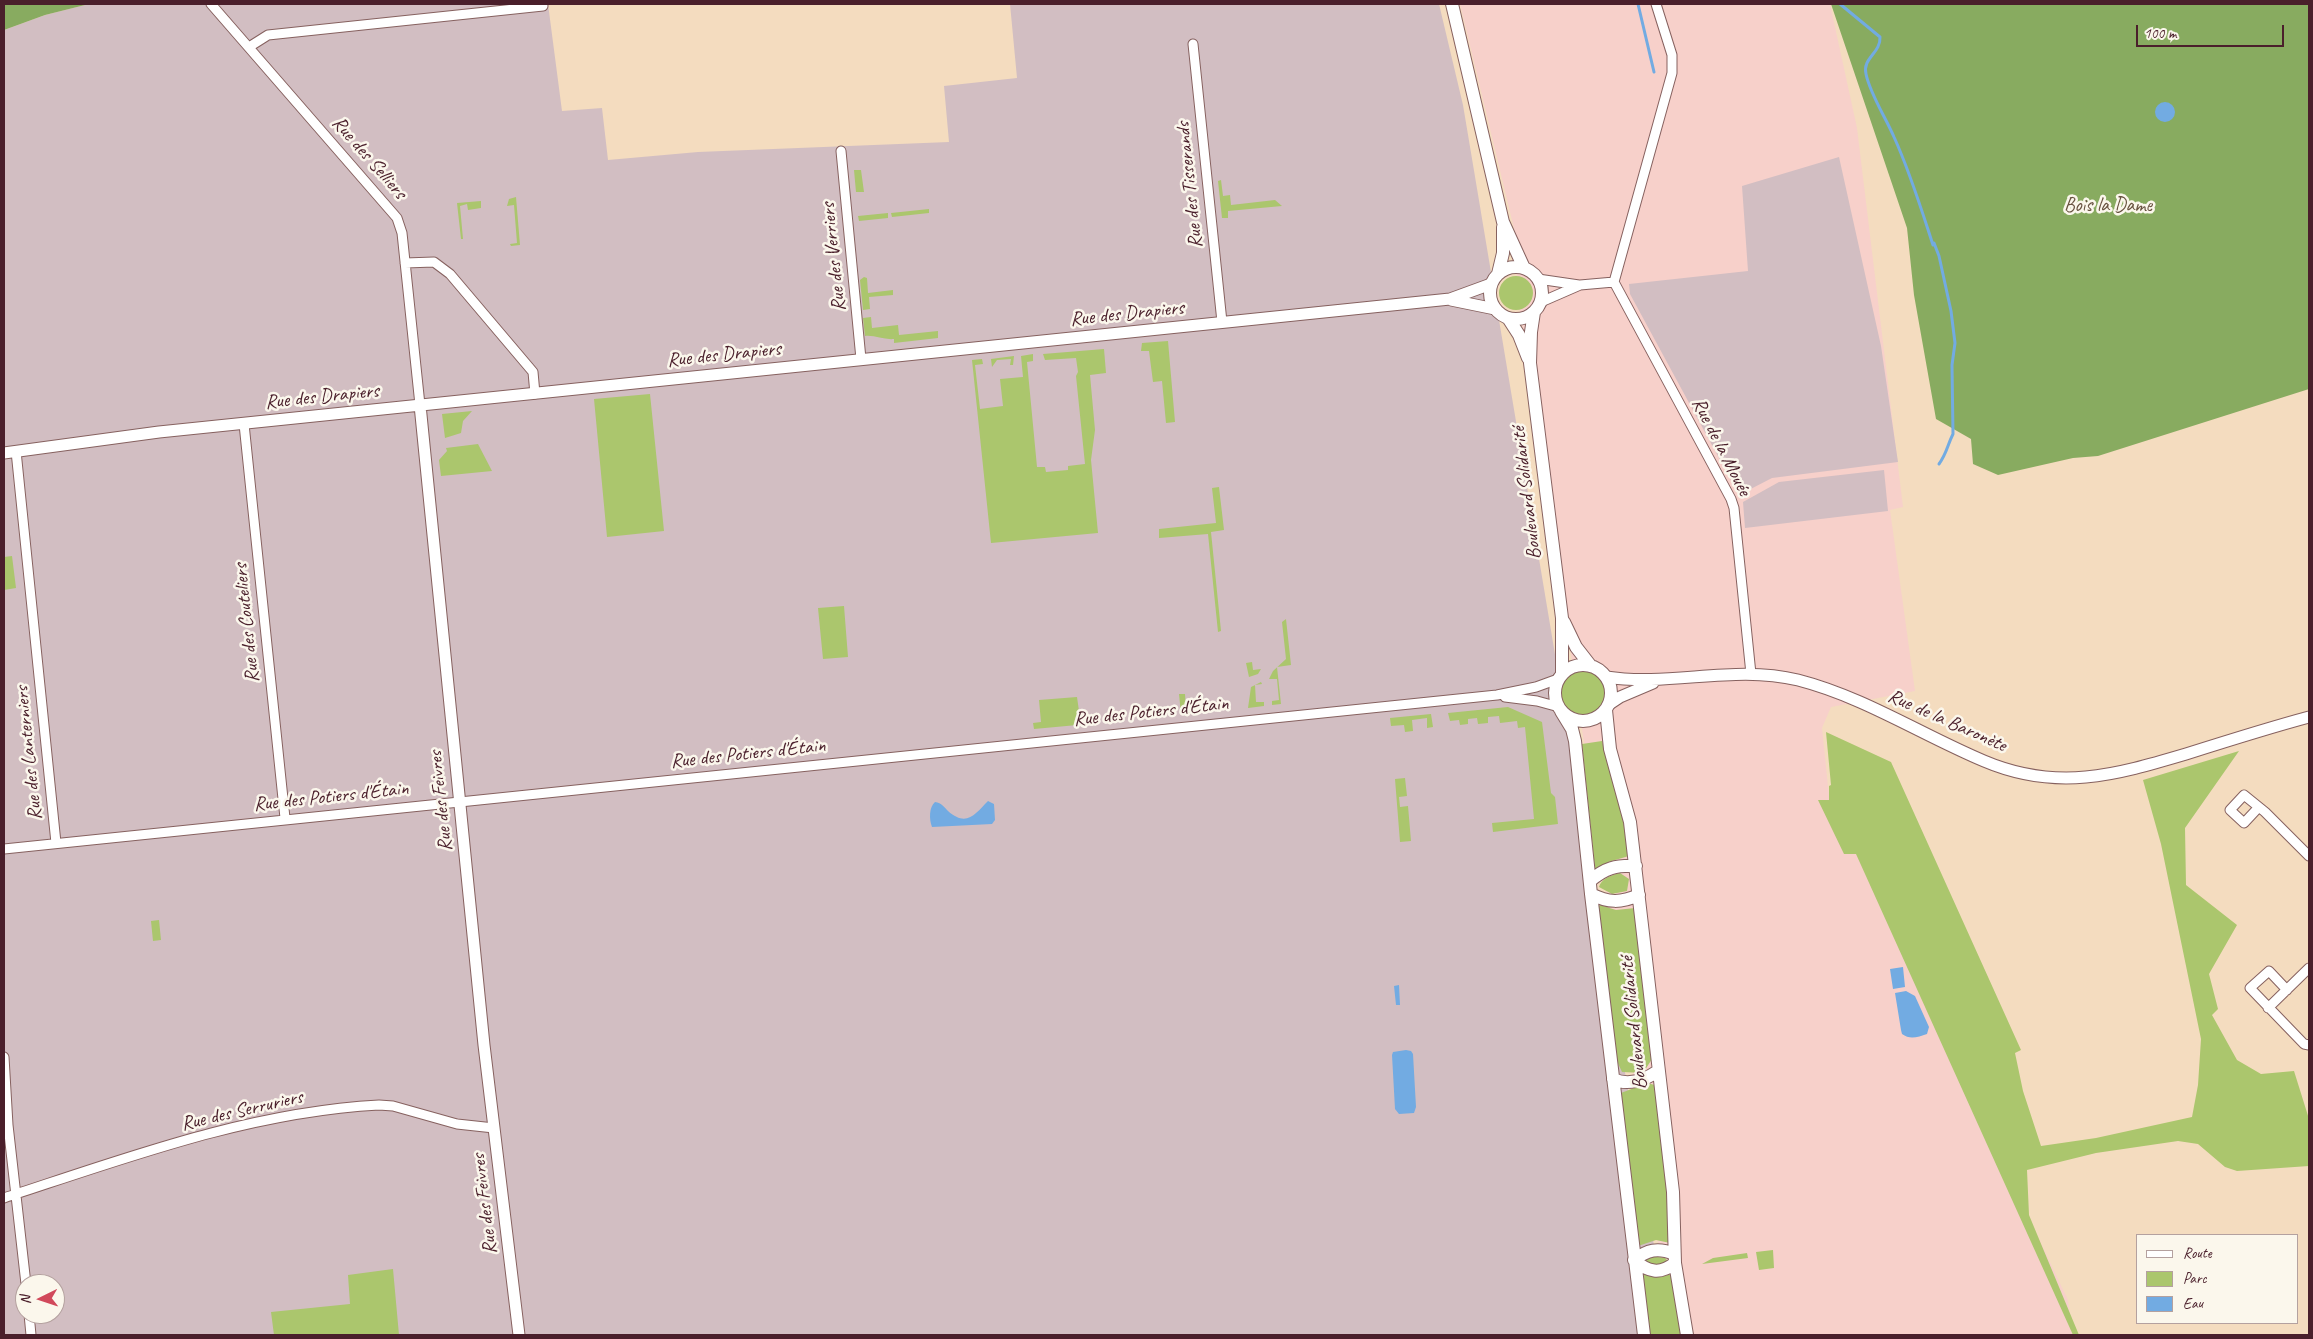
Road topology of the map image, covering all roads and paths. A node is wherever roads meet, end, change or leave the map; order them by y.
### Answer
1 (211, 4) edge
2 (1452, 4) edge
3 (1656, 4) edge
4 (543, 6) dead end
5 (1193, 44) dead end
6 (249, 47) junction
7 (841, 151) dead end
8 (1503, 222) junction
9 (405, 263) junction
10 (1524, 268) junction
11 (1495, 279) junction
12 (1538, 279) junction
13 (1614, 282) junction
14 (1580, 286) junction
15 (1450, 300) junction
16 (1537, 307) junction
17 (1495, 309) junction
18 (1508, 318) junction
19 (1222, 322) junction
20 (861, 359) junction
21 (1530, 363) junction
22 (535, 394) junction
23 (420, 405) junction
24 (244, 424) junction
25 (10, 452) edge
26 (1562, 618) junction
27 (1590, 665) junction
28 (1751, 674) junction
29 (1560, 676) junction
30 (1606, 676) junction
31 (1657, 681) junction
32 (1497, 696) junction
33 (1607, 707) junction
34 (1560, 709) junction
35 (2309, 717) edge
36 (460, 801) junction
37 (2258, 808) dead end
38 (285, 818) junction
39 (56, 843) junction
40 (4, 849) edge
41 (2309, 856) edge
42 (1636, 866) junction
43 (1590, 888) junction
44 (1639, 895) junction
45 (2309, 968) edge
46 (2287, 990) junction
47 (2268, 1008) junction
48 (2309, 1045) edge
49 (4, 1057) edge
50 (1658, 1072) junction
51 (1612, 1079) junction
52 (494, 1128) junction
53 (16, 1194) junction
54 (4, 1198) edge
55 (1675, 1259) junction
56 (1634, 1260) junction
57 (25, 1274) edge
58 (519, 1335) edge
59 (1644, 1335) edge
60 (1687, 1335) edge

1 - 6 street, Rue des Selliers
2 - 8 main road
3 - 13 street
4 - 6 street
5 - 19 street, Rue des Tisserands
6 - 9 street, Rue des Selliers
7 - 20 street, Rue des Verriers
8 - 10 main road
8 - 11 main road
9 - 22 street
9 - 23 street, Rue des Feivres
10 - 11 main road
10 - 12 main road
11 - 15 street, Rue des Drapiers
11 - 17 main road
12 - 14 street
12 - 16 main road
13 - 14 street
13 - 28 street, Rue de la Mouée
14 - 16 street
15 - 17 street, Rue des Drapiers
15 - 19 street, Rue des Drapiers
16 - 18 main road
16 - 21 main road, Boulevard Solidarité
17 - 18 main road
18 - 21 main road, Boulevard Solidarité
19 - 20 street, Rue des Drapiers
20 - 22 street, Rue des Drapiers
21 - 26 main road, Boulevard Solidarité
22 - 23 street, Rue des Drapiers
23 - 24 street, Rue des Drapiers
23 - 36 street, Rue des Feivres
24 - 25 street, Rue des Drapiers
24 - 38 street, Rue des Couteliers
25 - 39 street, Rue des Lanterniers
26 - 27 main road, Boulevard Solidarité
26 - 29 main road, Boulevard Solidarité
27 - 29 main road
27 - 30 main road
28 - 31 street, Rue de la Baronète
28 - 35 street, Rue de la Baronète
29 - 32 street, Rue des Potiers d'Étain
29 - 34 main road
30 - 31 street, Rue de la Baronète
30 - 33 main road
31 - 33 street, Rue de la Baronète
32 - 34 street, Rue des Potiers d'Étain
32 - 36 street, Rue des Potiers d'Étain
33 - 34 main road
33 - 42 main road, Boulevard Solidarité
34 - 43 main road, Boulevard Solidarité
36 - 38 street, Rue des Potiers d'Étain
36 - 52 street, Rue des Feivres
37 - 41 street
38 - 39 street, Rue des Potiers d'Étain
39 - 40 street, Rue des Potiers d'Étain
42 - 43 main road
42 - 44 main road, Boulevard Solidarité
43 - 44 main road
43 - 51 main road, Boulevard Solidarité
44 - 50 main road, Boulevard Solidarité
45 - 46 street
46 - 47 street
46 - 47 street
47 - 48 street
49 - 53 street
50 - 51 main road
50 - 55 main road, Boulevard Solidarité
51 - 56 main road, Boulevard Solidarité
52 - 53 street, Rue des Serruriers
52 - 58 street, Rue des Feivres
53 - 54 street, Rue des Serruriers
53 - 57 street
55 - 56 main road
55 - 56 main road
55 - 60 main road, Boulevard Solidarité
56 - 59 main road, Boulevard Solidarité

